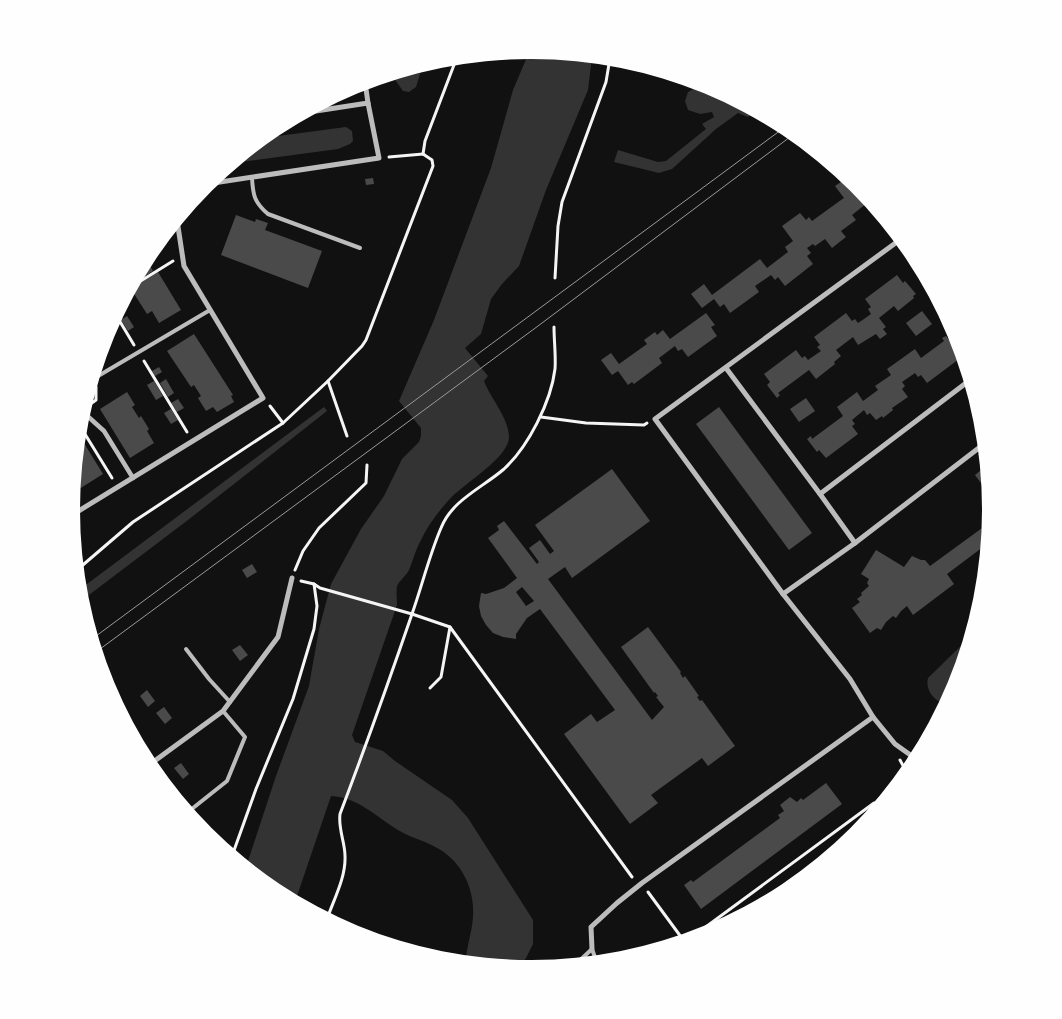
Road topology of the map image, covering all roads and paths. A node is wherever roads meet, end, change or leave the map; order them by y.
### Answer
1 (454, 66) edge
2 (609, 66) edge
3 (366, 90) edge
4 (368, 103) junction
5 (323, 110) edge
6 (423, 154) junction
7 (379, 158) junction
8 (252, 178) junction
9 (222, 182) edge
10 (178, 229) edge
11 (895, 244) edge
12 (360, 248) dead end
13 (182, 256) junction
14 (555, 278) dead end
15 (144, 279) edge
16 (210, 310) junction
17 (121, 324) edge
18 (554, 328) dead end
19 (138, 352) junction
20 (726, 368) junction
21 (101, 375) edge
22 (328, 381) junction
23 (964, 385) edge
24 (263, 398) junction
25 (541, 417) junction
26 (90, 418) edge
27 (655, 419) junction
28 (282, 423) junction
29 (87, 436) edge
30 (347, 436) dead end
31 (193, 441) junction
32 (978, 449) edge
33 (367, 465) dead end
34 (133, 478) junction
35 (117, 487) junction
36 (820, 494) junction
37 (80, 510) edge
38 (854, 543) junction
39 (84, 565) edge
40 (292, 578) junction
41 (314, 584) junction
42 (783, 594) junction
43 (412, 614) junction
44 (450, 627) junction
45 (186, 649) dead end
46 (430, 688) dead end
47 (230, 702) junction
48 (223, 711) junction
49 (873, 717) junction
50 (909, 754) edge
51 (156, 760) edge
52 (872, 804) edge
53 (193, 808) edge
54 (235, 849) edge
55 (640, 885) junction
56 (329, 913) edge
57 (713, 922) edge
58 (679, 935) edge
59 (592, 949) junction
60 (594, 955) edge
61 (584, 957) edge

1 - 6 path
2 - 14 path
3 - 4 street
4 - 5 street
4 - 7 street
6 - 7 path
6 - 22 path
7 - 8 street
8 - 9 street
8 - 12 lane
10 - 13 street
11 - 20 street
13 - 15 path
13 - 16 street
16 - 19 lane
16 - 24 street
17 - 19 path
18 - 25 path
19 - 21 lane
19 - 31 path
20 - 27 street
20 - 36 street
22 - 28 path
22 - 30 path
23 - 36 street
24 - 28 path
24 - 31 street
25 - 27 path
25 - 43 path
26 - 34 street
27 - 42 street
28 - 39 path
29 - 35 path
31 - 34 street
32 - 38 street
33 - 40 path
34 - 35 street
35 - 37 street
36 - 38 street
38 - 42 street
40 - 41 path
40 - 47 street
41 - 43 path
41 - 54 path
42 - 49 street
43 - 44 path
43 - 56 path
44 - 46 path
44 - 55 path
45 - 47 lane
47 - 48 street
48 - 51 street
48 - 53 lane
49 - 50 street
49 - 55 street
52 - 57 path
55 - 58 path
55 - 59 street
59 - 60 lane
59 - 61 lane

